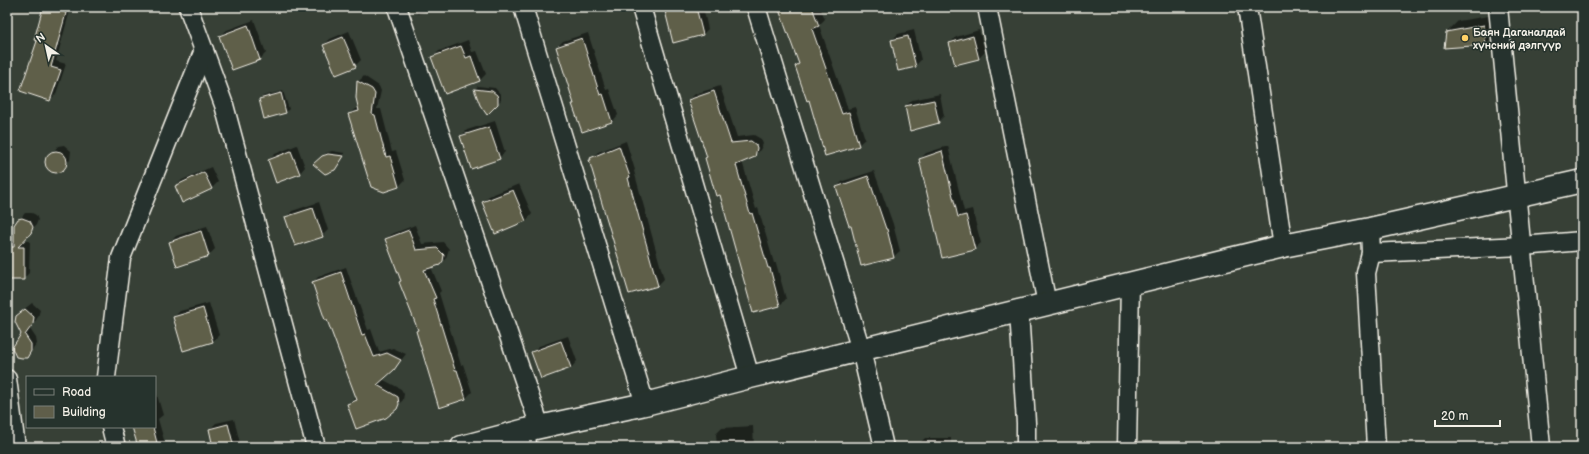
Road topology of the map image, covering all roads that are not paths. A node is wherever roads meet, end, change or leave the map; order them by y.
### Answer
1 (188, 7) edge
2 (397, 7) edge
3 (523, 7) edge
4 (641, 7) edge
5 (756, 7) edge
6 (986, 7) edge
7 (1247, 7) edge
8 (1498, 7) edge
9 (204, 50) junction
10 (1582, 181) edge
11 (1517, 197) junction
12 (1370, 229) junction
13 (1582, 241) edge
14 (1283, 246) junction
15 (1522, 246) junction
16 (1371, 253) junction
17 (1130, 283) junction
18 (1047, 304) junction
19 (1019, 311) junction
20 (861, 350) junction
21 (106, 376) edge
22 (750, 377) junction
23 (7, 379) edge
24 (645, 404) junction
25 (111, 428) edge
26 (531, 434) edge
27 (16, 447) edge
28 (116, 447) edge
29 (316, 447) edge
30 (462, 447) edge
31 (884, 447) edge
32 (1026, 447) edge
33 (1127, 447) edge
34 (1376, 447) edge
35 (1541, 447) edge

1 - 9 street
2 - 26 street
3 - 24 street
4 - 22 street
5 - 20 street
6 - 18 street
7 - 14 street
8 - 11 street
9 - 21 street
9 - 29 street
10 - 11 street
11 - 12 street
11 - 15 street
12 - 14 street
12 - 16 street
13 - 15 street
14 - 17 street
15 - 16 street
15 - 35 street
16 - 34 street
17 - 18 street
17 - 33 street
18 - 19 street
19 - 20 street
19 - 32 street
20 - 22 street
20 - 31 street
22 - 24 street
23 - 27 street
24 - 26 street
25 - 28 street
26 - 30 street

